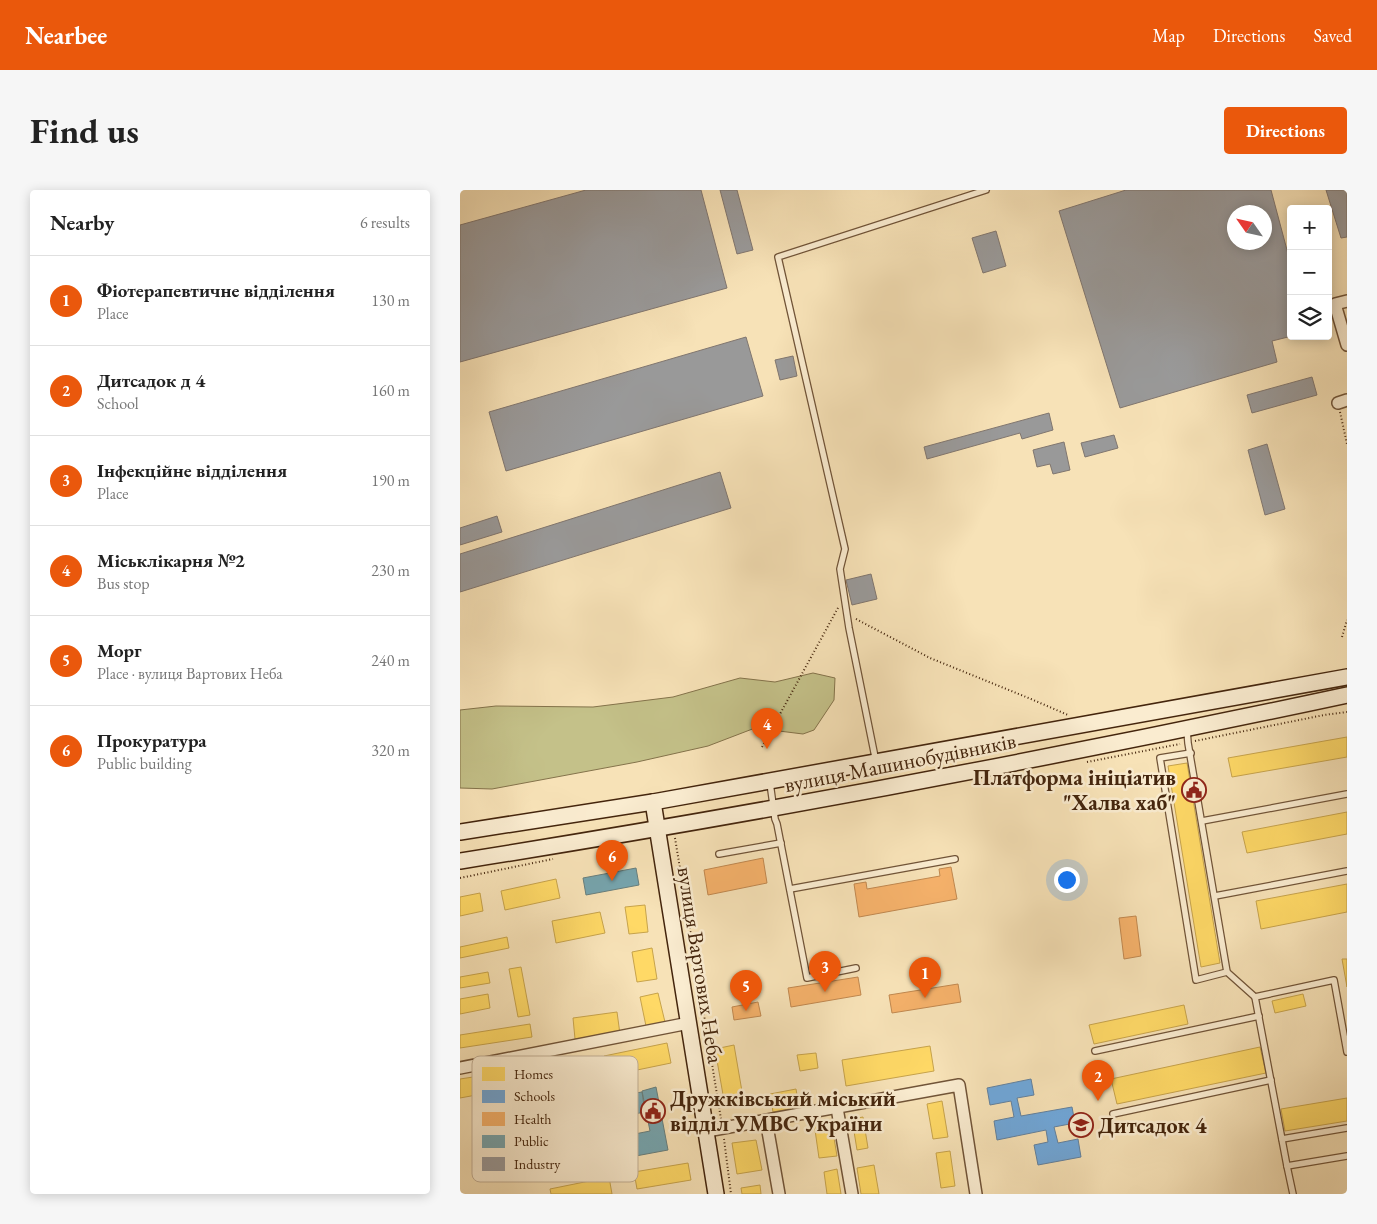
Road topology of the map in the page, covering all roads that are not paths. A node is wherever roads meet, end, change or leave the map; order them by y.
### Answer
1 (986, 190) edge
2 (1347, 301) edge
3 (1347, 345) edge
4 (1347, 677) edge
5 (1347, 695) edge
6 (1187, 730) junction
7 (1191, 753) junction
8 (876, 762) junction
9 (769, 781) junction
10 (1347, 794) edge
11 (653, 802) junction
12 (774, 807) junction
13 (1202, 821) junction
14 (658, 829) junction
15 (460, 832) edge
16 (781, 843) junction
17 (719, 854) dead end
18 (955, 859) dead end
19 (460, 861) edge
20 (1347, 871) edge
21 (790, 889) junction
22 (1214, 896) junction
23 (856, 968) dead end
24 (1227, 972) junction
25 (1255, 997) junction
26 (1259, 1016) junction
27 (689, 1023) junction
28 (1095, 1051) dead end
29 (1347, 1052) edge
30 (521, 1056) edge
31 (1271, 1080) junction
32 (837, 1108) junction
33 (1113, 1114) dead end
34 (766, 1120) junction
35 (1347, 1128) edge
36 (707, 1131) junction
37 (1282, 1139) junction
38 (1347, 1156) edge
39 (1288, 1166) junction
40 (716, 1194) edge
41 (779, 1194) edge
42 (852, 1194) edge
43 (976, 1194) edge
44 (1293, 1194) edge

1 - 8 lane
2 - 3 street
4 - 8 street, вулиця Машинобудівників
5 - 6 street, вулиця Машинобудівників
6 - 7 lane
6 - 12 street, вулиця Машинобудівників
7 - 13 lane
7 - 24 lane
8 - 9 street, вулиця Машинобудівників
9 - 11 street, вулиця Машинобудівників
9 - 12 lane
10 - 13 lane
11 - 14 street, вулиця Вартових Неба
11 - 15 street, вулиця Машинобудівників
12 - 14 street, вулиця Машинобудівників
12 - 16 lane
13 - 22 lane
14 - 19 street, вулиця Машинобудівників
14 - 27 street, вулиця Вартових Неба
16 - 17 lane
16 - 21 lane
18 - 21 lane
20 - 22 lane
21 - 23 lane
22 - 24 lane
24 - 25 lane
25 - 26 lane
25 - 29 lane
26 - 28 lane
26 - 31 lane
27 - 30 street
27 - 36 street, вулиця Вартових Неба
31 - 33 lane
31 - 37 lane
32 - 34 street
32 - 42 street
32 - 43 street
34 - 36 street
34 - 41 street
35 - 37 lane
36 - 40 street, вулиця Вартових Неба
37 - 39 lane
38 - 39 lane
39 - 44 lane

